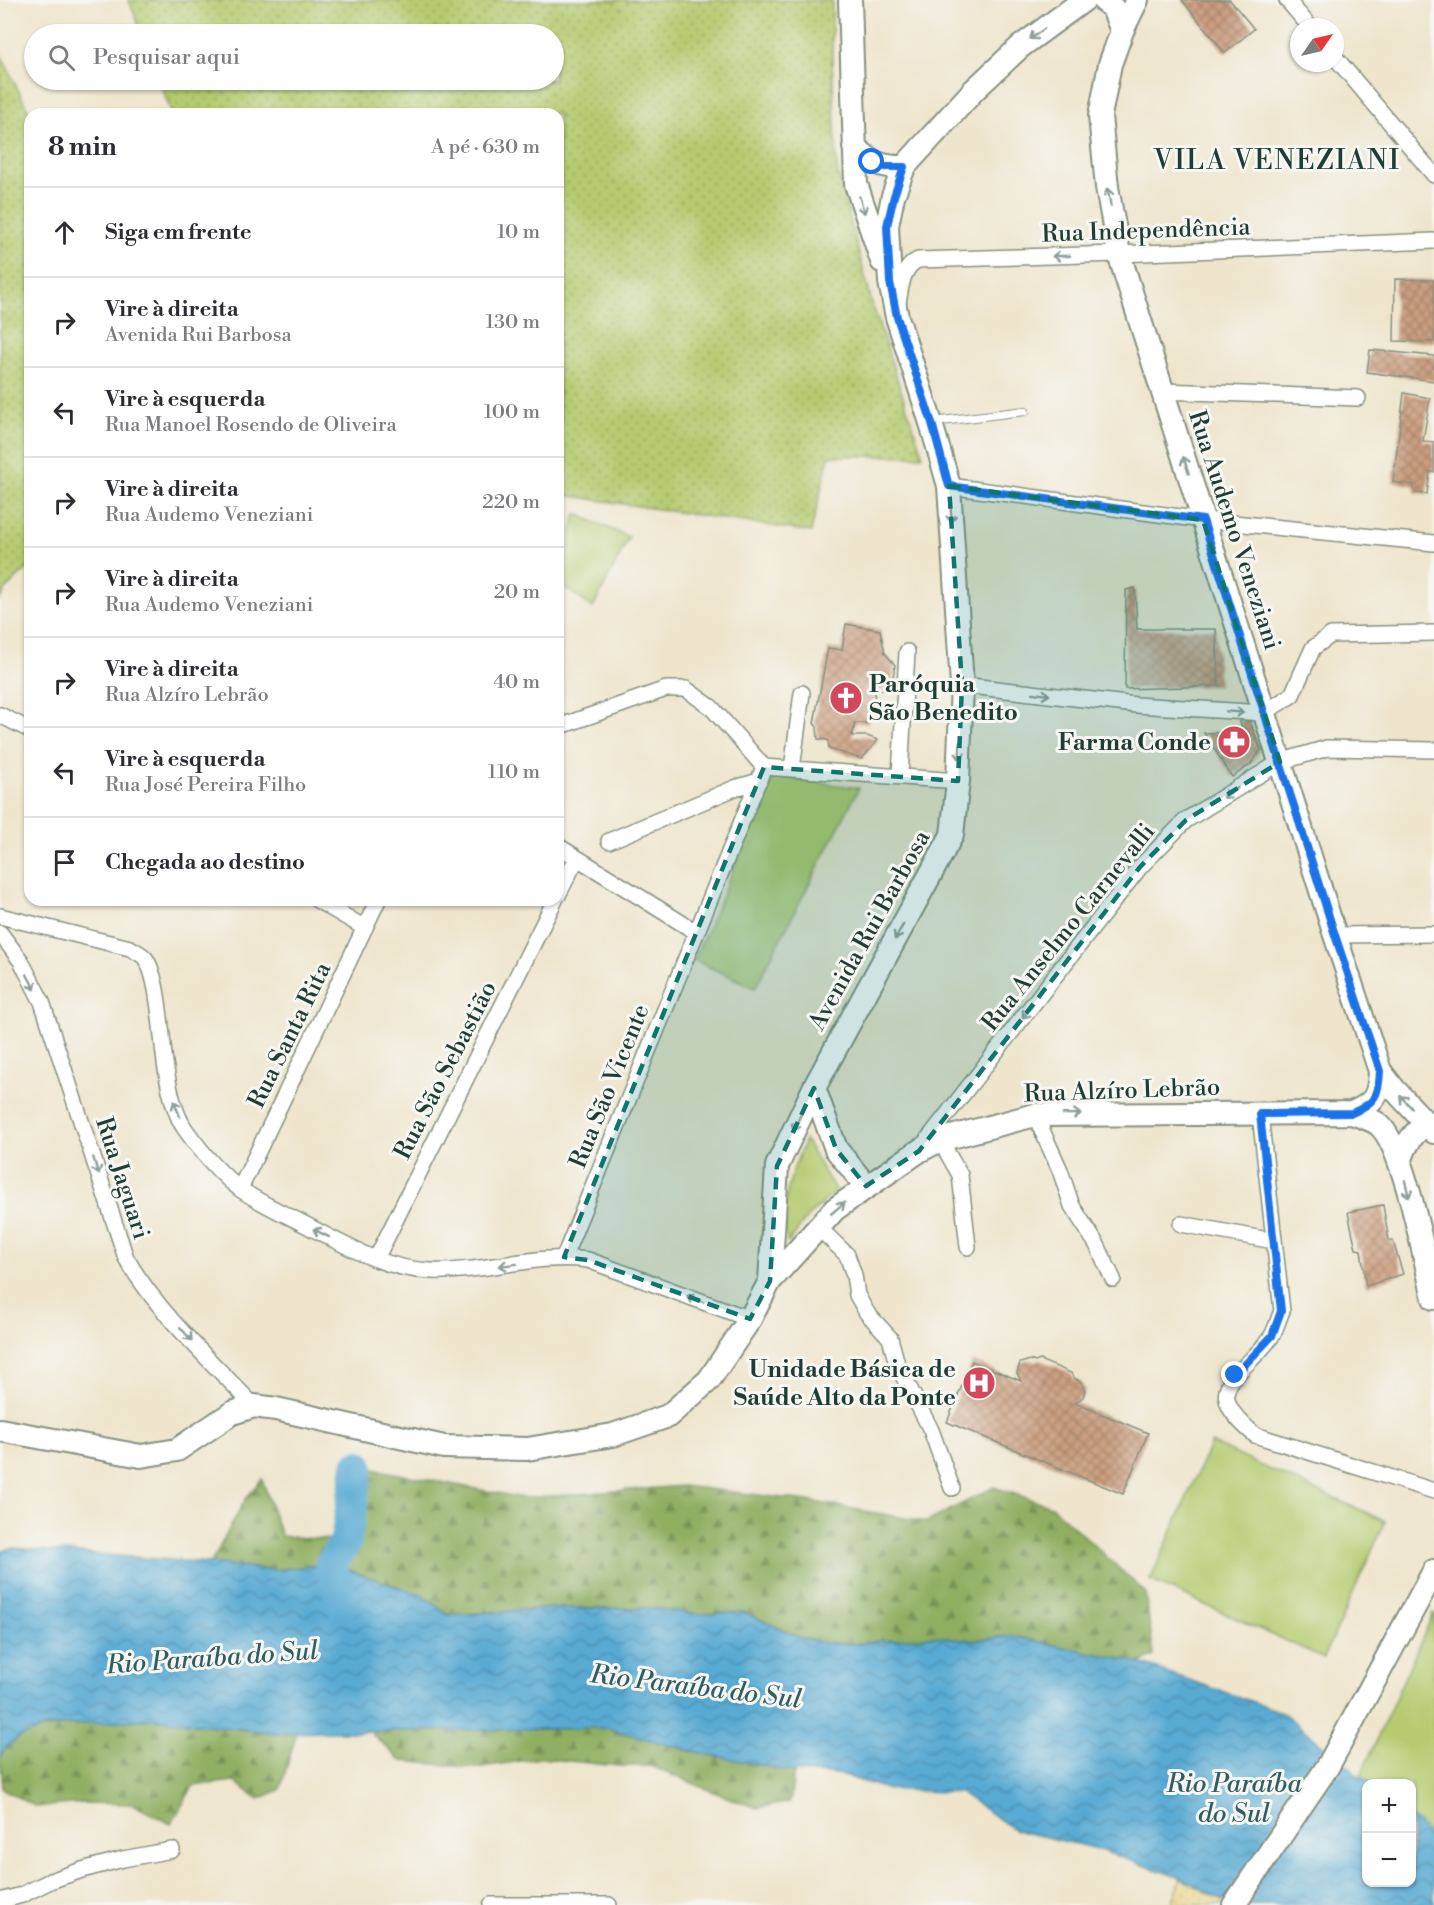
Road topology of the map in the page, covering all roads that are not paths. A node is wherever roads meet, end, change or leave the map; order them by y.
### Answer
1 (850, 0) edge
2 (1084, 0) edge
3 (1103, 0) edge
4 (1137, 0) edge
5 (1287, 0) edge
6 (1302, 18) edge
7 (1122, 31) junction
8 (1344, 68) edge
9 (854, 147) junction
10 (904, 167) junction
11 (1434, 175) edge
12 (1434, 241) edge
13 (1119, 255) junction
14 (890, 282) junction
15 (896, 311) junction
16 (1162, 391) junction
17 (1358, 398) dead end
18 (1025, 411) dead end
19 (932, 423) junction
20 (949, 486) junction
21 (1203, 520) junction
22 (1434, 543) edge
23 (1434, 633) edge
24 (907, 652) dead end
25 (962, 685) junction
26 (802, 693) dead end
27 (1264, 713) junction
28 (0, 715) edge
29 (564, 726) edge
30 (24, 727) edge
31 (1434, 750) edge
32 (1280, 762) junction
33 (792, 769) junction
34 (761, 774) junction
35 (900, 776) junction
36 (958, 781) junction
37 (609, 841) dead end
38 (564, 850) edge
39 (577, 858) junction
40 (564, 883) edge
41 (327, 906) edge
42 (375, 906) edge
43 (552, 906) edge
44 (0, 916) edge
45 (365, 928) junction
46 (696, 932) junction
47 (0, 933) edge
48 (1434, 934) edge
49 (1335, 935) junction
50 (1380, 1071) junction
51 (814, 1088) junction
52 (1352, 1113) junction
53 (1260, 1114) junction
54 (1035, 1115) junction
55 (1431, 1126) edge
56 (940, 1140) junction
57 (919, 1151) junction
58 (1400, 1163) junction
59 (866, 1186) junction
60 (240, 1189) junction
61 (1416, 1223) junction
62 (1181, 1224) dead end
63 (818, 1227) junction
64 (1274, 1241) junction
65 (1434, 1242) edge
66 (968, 1247) dead end
67 (564, 1257) junction
68 (376, 1259) junction
69 (1113, 1279) dead end
70 (770, 1281) junction
71 (1434, 1298) edge
72 (750, 1319) junction
73 (254, 1406) junction
74 (0, 1430) edge
75 (952, 1488) dead end
76 (1434, 1491) edge
77 (1434, 1571) edge
78 (172, 1850) dead end
79 (23, 1900) edge
80 (0, 1901) edge
81 (491, 1905) edge
82 (584, 1905) edge
83 (609, 1905) edge
84 (1234, 1905) edge

1 - 9 main road
2 -> 10 main road, Avenida Rui Barbosa
3 - 7 main road
4 - 7 main road, Rua Audemo Veneziani
5 - 6 street
13 -> 7 main road, Rua Audemo Veneziani
8 - 11 street
9 - 10 main road
9 -> 14 main road
10 - 14 main road, Avenida Rui Barbosa
12 - 13 street, Rua Independência
13 -> 15 street, Rua Independência
13 - 16 main road, Rua Audemo Veneziani
14 - 15 main road, Avenida Rui Barbosa
15 - 19 main road, Avenida Rui Barbosa
16 - 17 street
21 -> 16 main road, Rua Audemo Veneziani
18 - 19 lane
19 - 20 main road, Avenida Rui Barbosa
20 - 21 street
20 -> 25 main road, Avenida Rui Barbosa
21 - 22 street
21 - 27 main road, Rua Audemo Veneziani
23 - 27 street
24 - 35 street
25 -> 27 street
25 -> 36 main road, Avenida Rui Barbosa
26 - 33 street
27 - 32 main road, Rua Audemo Veneziani
28 - 30 street
29 - 34 street
31 - 32 street, Rua Anselmo Carnevalli
32 - 49 main road, Rua Audemo Veneziani
32 -> 57 street, Rua Anselmo Carnevalli
33 - 34 street
33 - 35 street
34 - 37 street
34 - 46 street, Rua São Vicente
35 - 36 street
36 -> 51 main road, Avenida Rui Barbosa
38 - 39 street
39 - 40 street
39 - 46 street
41 - 45 street
42 - 45 street, Rua Santa Rita
43 - 68 street, Rua São Sebastião
60 -> 44 street
45 - 60 street, Rua Santa Rita
46 - 67 street, Rua São Vicente
47 -> 73 street, Rua Jaguari
48 - 49 street
49 - 50 main road, Rua Audemo Veneziani
50 - 52 main road, Rua Audemo Veneziani
55 -> 50 main road, Rua Audemo Veneziani
51 - 59 main road
51 -> 70 main road, Avenida Rui Barbosa
52 - 53 main road, Rua Alzíro Lebrão
52 - 58 main road
54 -> 53 main road, Rua Alzíro Lebrão
53 - 64 street
54 - 56 main road, Rua Alzíro Lebrão
54 - 69 street
55 - 58 main road
56 - 57 main road, Rua Alzíro Lebrão
56 - 66 street
57 - 59 main road, Rua Alzíro Lebrão
58 -> 61 main road
63 -> 59 main road, Rua Alzíro Lebrão
68 -> 60 street
61 - 65 main road
61 - 71 main road
62 - 64 street
63 - 70 main road, Rua Alzíro Lebrão
63 - 75 street
64 - 76 street
67 -> 68 street
72 -> 67 street
70 - 72 main road, Avenida Rui Barbosa
72 - 73 main road, Avenida Rui Barbosa
73 - 74 main road
77 - 84 main road
78 - 79 street
79 - 80 street
81 - 82 street
82 - 83 street

